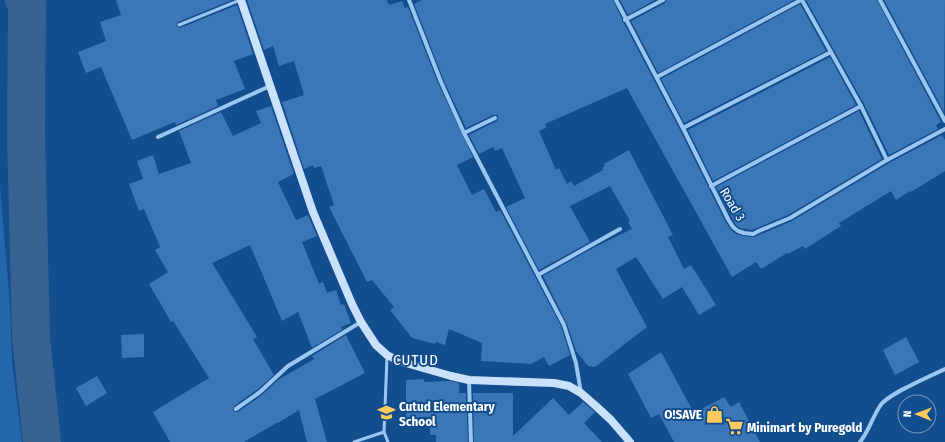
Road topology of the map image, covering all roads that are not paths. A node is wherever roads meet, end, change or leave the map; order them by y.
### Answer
1 (240, 0) edge
2 (409, 0) edge
3 (616, 0) edge
4 (663, 0) edge
5 (802, 0) edge
6 (880, 0) edge
7 (626, 20) junction
8 (180, 25) dead end
9 (831, 52) junction
10 (657, 77) junction
11 (270, 86) junction
12 (861, 106) junction
13 (495, 118) dead end
14 (945, 121) edge
15 (684, 128) junction
16 (945, 129) edge
17 (464, 133) junction
18 (158, 137) dead end
19 (887, 160) junction
20 (711, 186) junction
21 (620, 229) dead end
22 (538, 275) junction
23 (361, 322) junction
24 (387, 355) junction
25 (945, 369) edge
26 (469, 380) junction
27 (581, 393) junction
28 (236, 410) dead end
29 (384, 432) junction
30 (354, 442) edge
31 (388, 442) edge
32 (472, 442) edge
33 (630, 442) edge
34 (860, 442) edge

1 - 8 lane
1 - 11 street
2 - 17 street
3 - 7 street, Road 3
4 - 7 street
5 - 9 street
5 - 10 street
6 - 14 street
7 - 10 street, Road 3
9 - 12 street
9 - 15 street
10 - 15 street, Road 3
11 - 18 street
11 - 23 street
12 - 19 street
12 - 20 street
13 - 17 street
15 - 20 street, Road 3
16 - 19 street, Road 3
17 - 22 street
19 - 20 street, Road 3
21 - 22 street
22 - 27 street
23 - 24 street
23 - 28 street
24 - 26 street
24 - 29 lane
25 - 34 street
26 - 27 street
26 - 32 street
27 - 33 street
29 - 30 lane
29 - 31 lane

